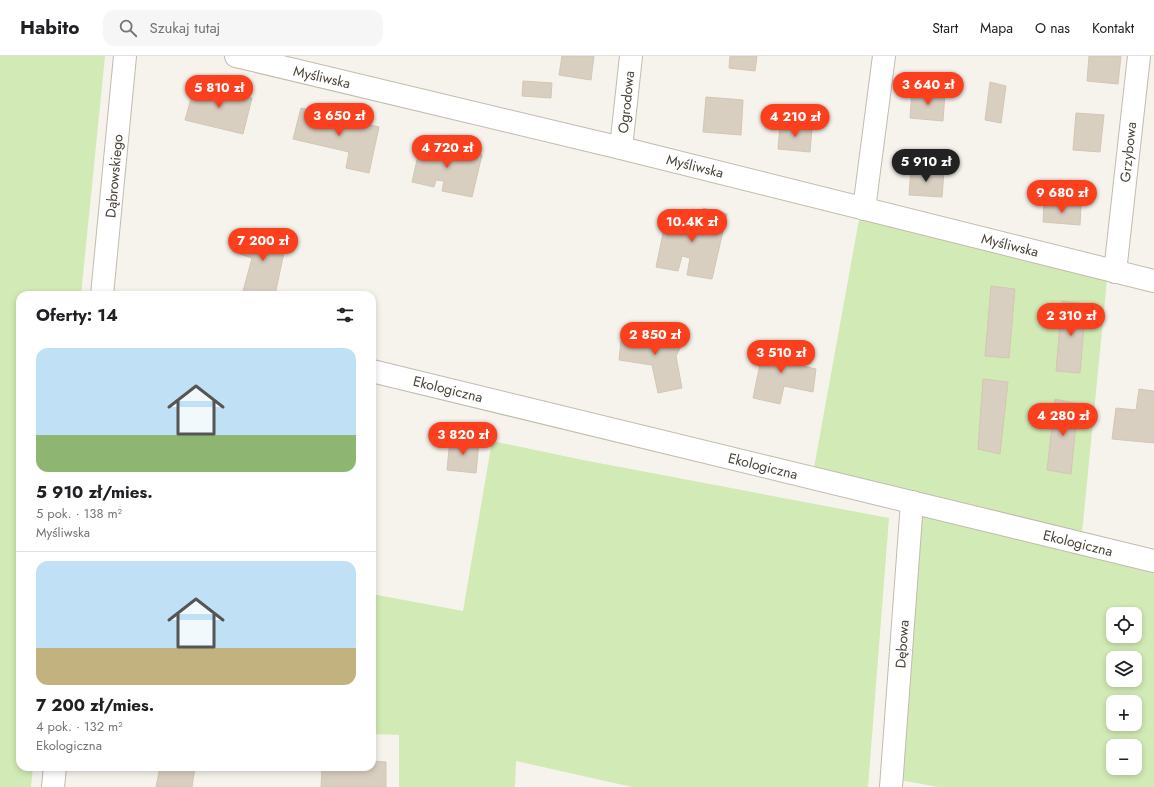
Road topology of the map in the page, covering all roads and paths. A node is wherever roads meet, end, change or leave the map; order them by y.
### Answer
1 (125, 56) edge
2 (236, 56) edge
3 (631, 56) edge
4 (884, 56) edge
5 (1138, 56) edge
6 (621, 148) junction
7 (864, 209) junction
8 (1116, 272) junction
9 (1154, 281) edge
10 (102, 291) edge
11 (376, 372) edge
12 (912, 502) junction
13 (1154, 561) edge
14 (55, 771) edge
15 (53, 787) edge
16 (891, 787) edge

1 - 10 street, Dąbrowskiego
2 - 6 street, Myśliwska
3 - 6 street, Ogrodowa
4 - 7 street
5 - 8 street, Grzybowa
6 - 7 street, Myśliwska
7 - 8 street, Myśliwska
8 - 9 street, Myśliwska
11 - 12 street, Ekologiczna
12 - 13 street, Ekologiczna
12 - 16 street, Dębowa
14 - 15 street

